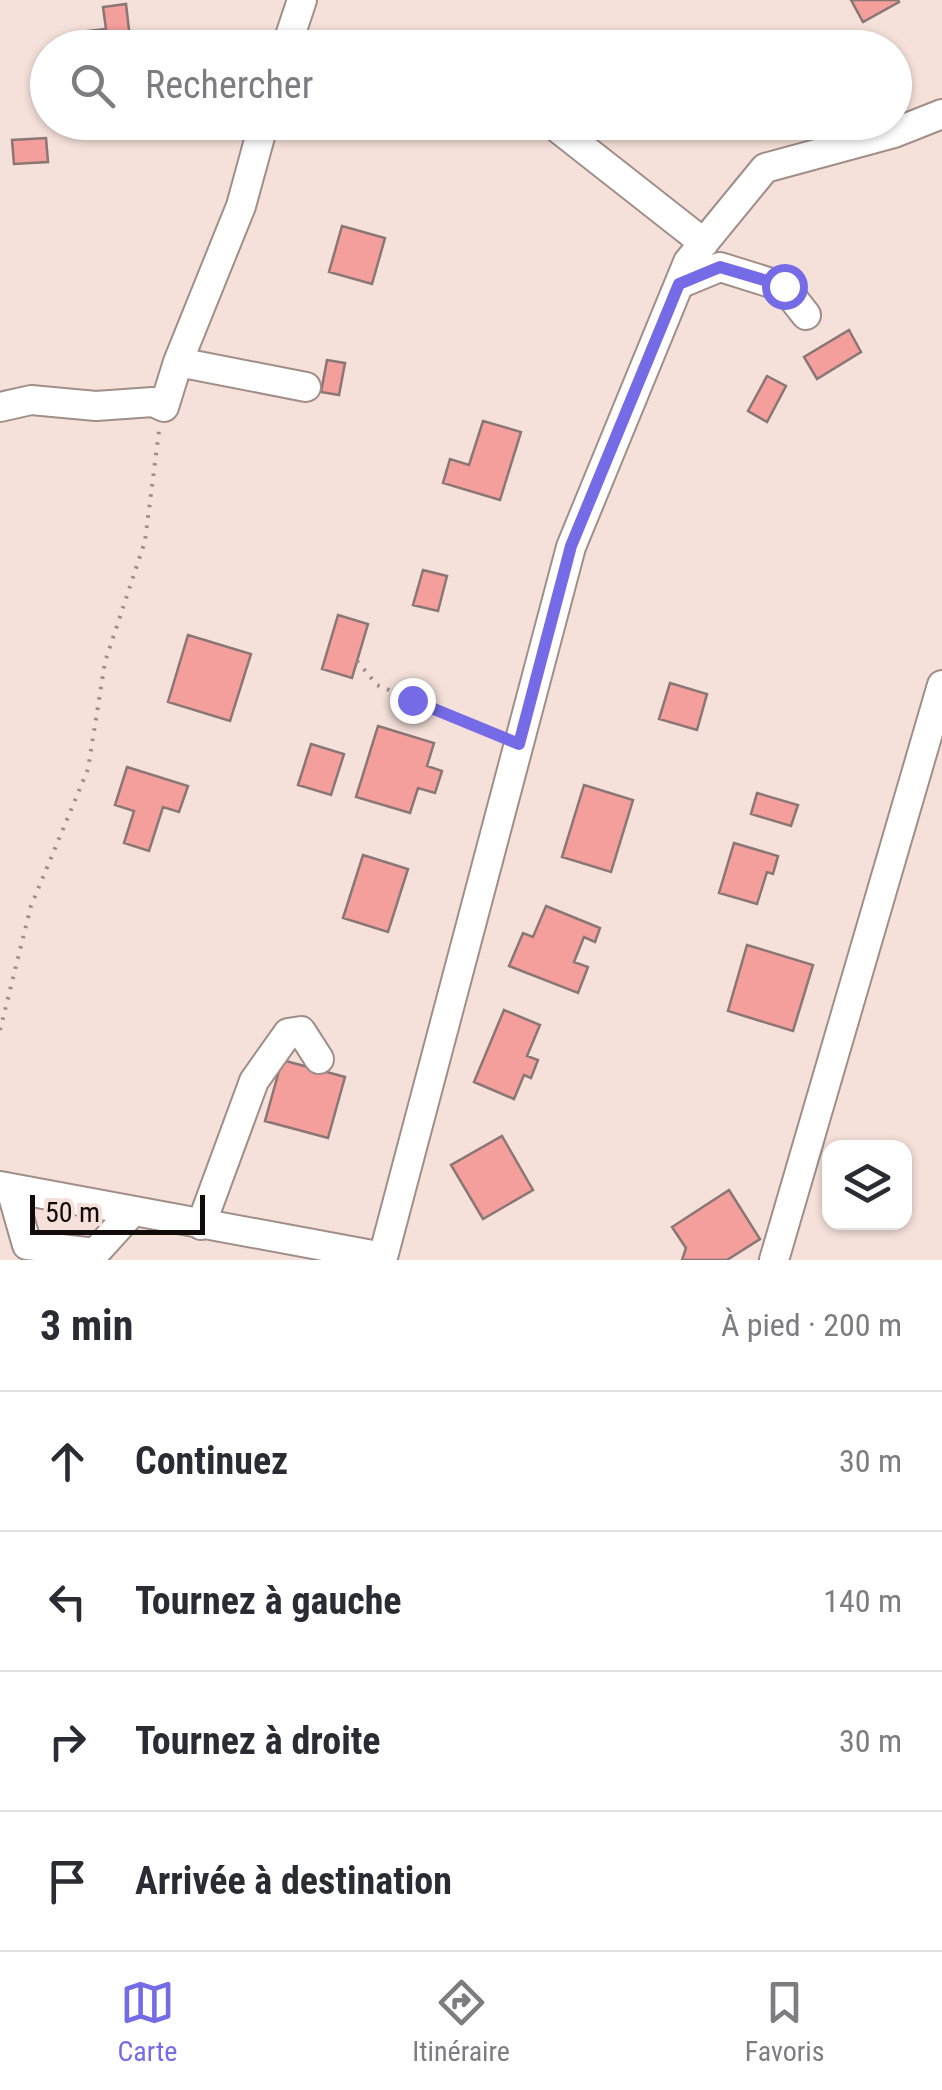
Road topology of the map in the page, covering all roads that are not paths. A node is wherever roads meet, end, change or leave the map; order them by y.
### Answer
1 (302, 0) edge
2 (292, 30) edge
3 (942, 114) edge
4 (912, 125) edge
5 (259, 140) edge
6 (573, 140) edge
7 (865, 140) edge
8 (704, 243) junction
9 (679, 284) junction
10 (806, 315) dead end
11 (178, 362) junction
12 (306, 387) dead end
13 (0, 408) edge
14 (942, 685) edge
15 (319, 1059) dead end
16 (6, 1187) edge
17 (132, 1212) junction
18 (201, 1224) junction
19 (387, 1259) edge
20 (774, 1260) edge

1 - 2 street
3 - 4 street
5 - 11 street
6 - 8 street
7 - 8 street
8 - 9 street
9 - 10 street
9 - 19 street
11 - 12 street
11 - 13 street
14 - 20 street
15 - 18 street
16 - 17 street
16 - 17 street
17 - 18 street
18 - 19 street

